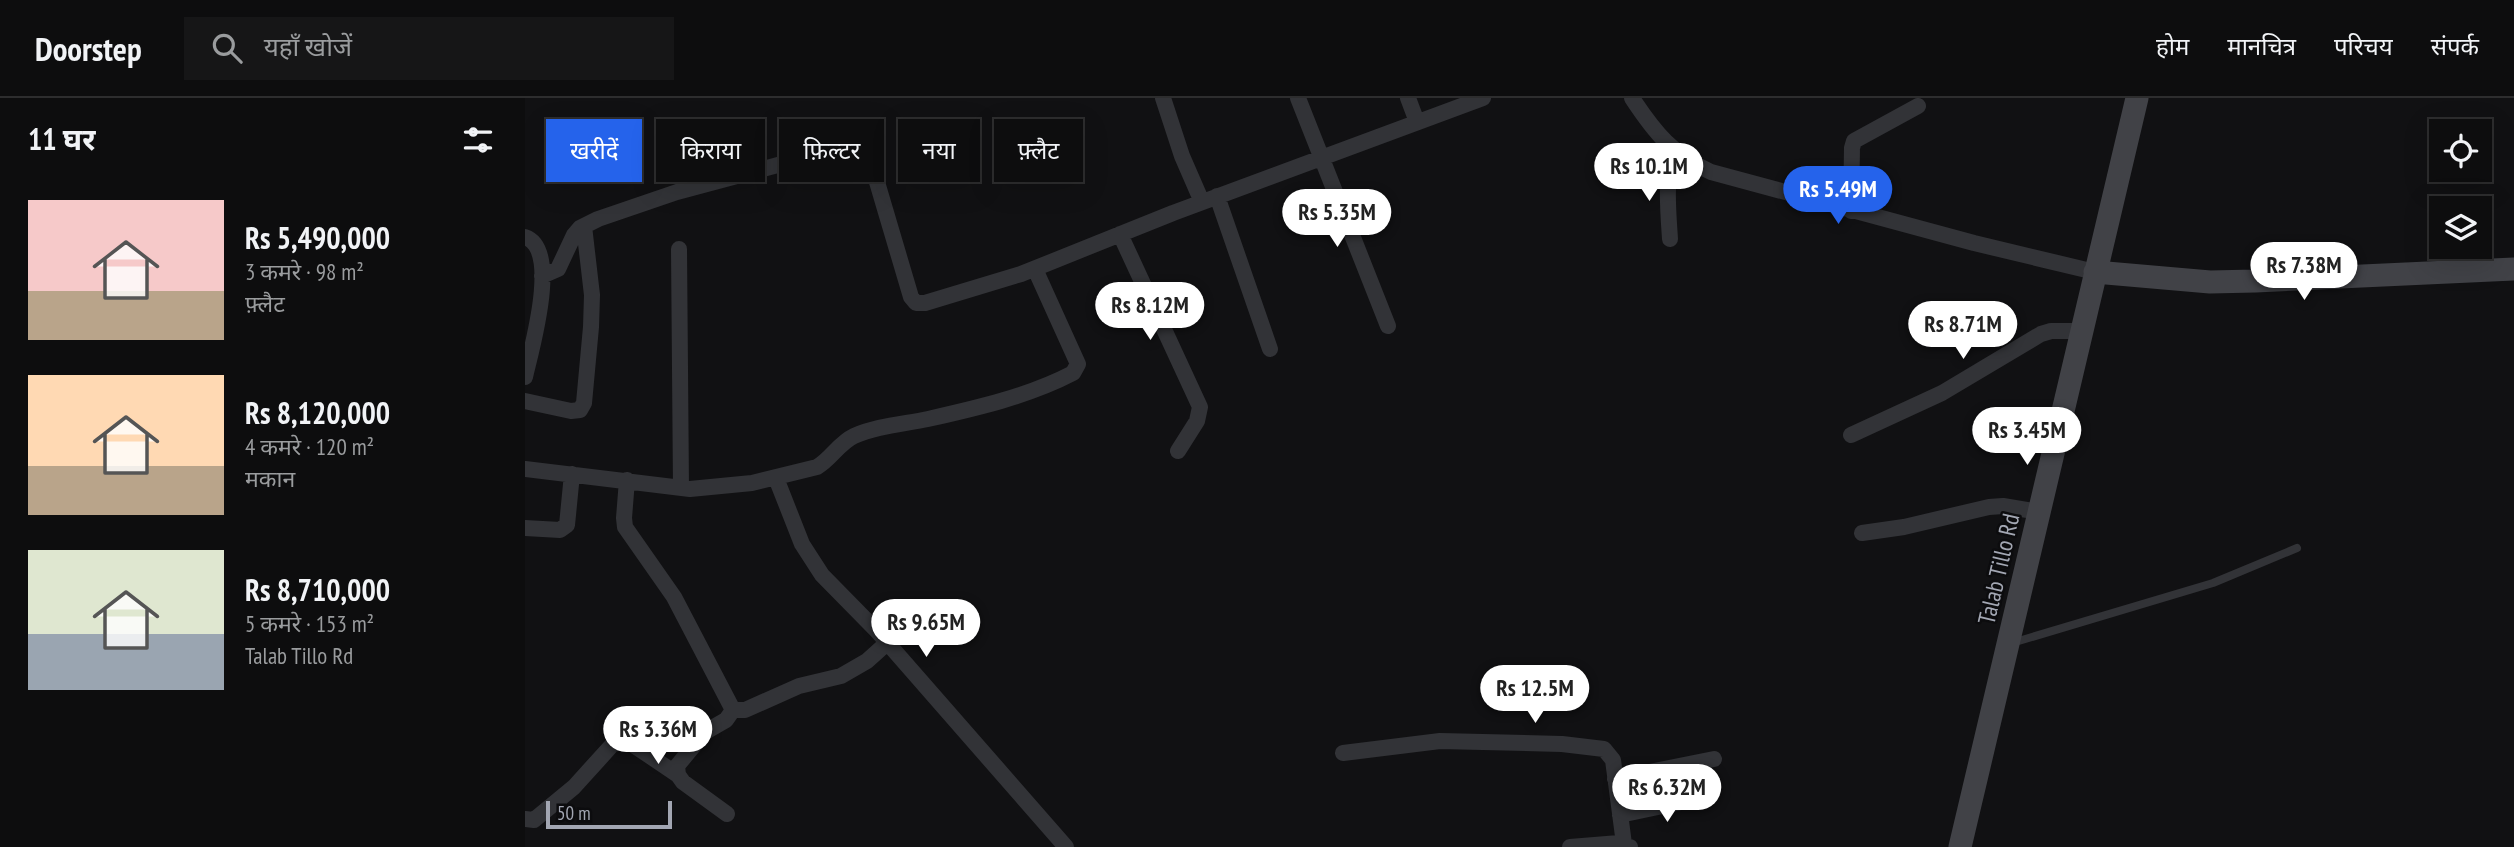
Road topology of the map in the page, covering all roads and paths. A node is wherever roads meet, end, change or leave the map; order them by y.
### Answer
1 (1163, 98) edge
2 (1298, 98) edge
3 (1408, 98) edge
4 (1483, 98) edge
5 (1632, 98) edge
6 (2137, 98) edge
7 (1918, 106) dead end
8 (1416, 122) junction
9 (1320, 158) junction
10 (1672, 159) junction
11 (1210, 199) junction
12 (1851, 211) junction
13 (584, 226) junction
14 (1120, 234) junction
15 (525, 237) edge
16 (1670, 239) dead end
17 (679, 249) dead end
18 (1035, 268) junction
19 (2514, 270) edge
20 (2095, 272) junction
21 (543, 276) junction
22 (1388, 326) dead end
23 (2081, 331) junction
24 (1270, 349) dead end
25 (525, 377) edge
26 (525, 401) edge
27 (1851, 435) dead end
28 (1178, 451) dead end
29 (525, 469) edge
30 (572, 474) junction
31 (776, 478) junction
32 (627, 480) junction
33 (681, 488) junction
34 (2039, 512) junction
35 (525, 528) edge
36 (1862, 533) dead end
37 (2297, 548) dead end
38 (887, 643) junction
39 (2009, 644) junction
40 (733, 710) junction
41 (1343, 753) dead end
42 (1714, 758) dead end
43 (678, 775) junction
44 (1615, 779) junction
45 (1705, 796) dead end
46 (727, 814) dead end
47 (1620, 815) junction
48 (525, 819) edge
49 (1627, 845) edge
50 (1066, 847) edge
51 (1570, 847) edge
52 (1960, 847) edge

1 - 11 street
2 - 9 street
3 - 8 street
4 - 8 street
5 - 10 street
6 - 20 main road, Talab Tillo Rd
7 - 12 street
8 - 9 street
9 - 11 street
9 - 22 street
10 - 12 street
10 - 16 street
11 - 14 street
11 - 24 street
12 - 20 street
13 - 18 street
13 - 21 street
13 - 26 street
14 - 18 street
14 - 28 street
15 - 21 street
17 - 33 street
18 - 31 street
19 - 20 main road
20 - 23 main road, Talab Tillo Rd
21 - 25 street
23 - 27 street
23 - 34 main road, Talab Tillo Rd
29 - 30 street
30 - 32 street
30 - 35 street
31 - 33 street
31 - 38 street
32 - 33 street
32 - 40 street
34 - 36 street
34 - 39 main road, Talab Tillo Rd
37 - 39 lane
38 - 40 street
38 - 50 street
39 - 52 main road, Talab Tillo Rd
40 - 43 street
41 - 44 street
42 - 44 street
43 - 46 street
43 - 48 street
44 - 47 street
45 - 47 street
47 - 49 street
49 - 51 street

